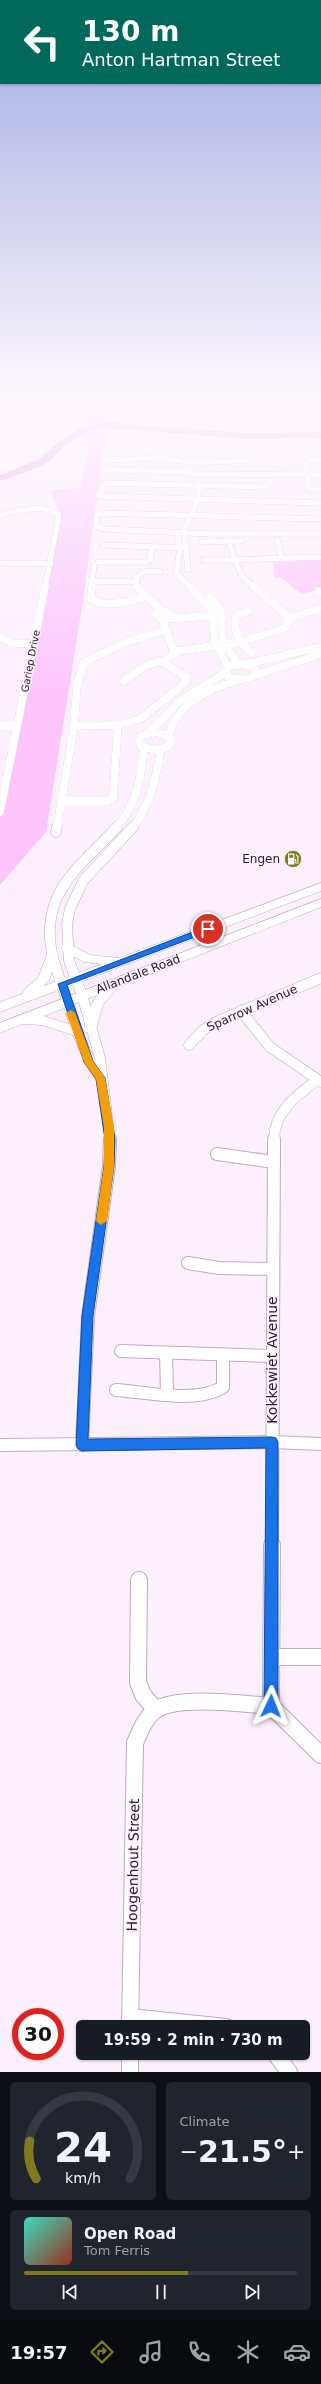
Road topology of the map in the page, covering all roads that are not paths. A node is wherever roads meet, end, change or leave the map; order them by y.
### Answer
1 (123, 499) edge
2 (196, 501) junction
3 (321, 503) edge
4 (0, 515) edge
5 (188, 516) junction
6 (321, 519) edge
7 (181, 532) junction
8 (321, 534) edge
9 (266, 540) dead end
10 (277, 540) dead end
11 (229, 541) junction
12 (202, 542) dead end
13 (103, 545) dead end
14 (152, 546) junction
15 (184, 547) junction
16 (321, 557) edge
17 (282, 559) junction
18 (204, 560) dead end
19 (235, 560) junction
20 (0, 563) edge
21 (51, 564) junction
22 (176, 571) junction
23 (188, 571) junction
24 (161, 572) dead end
25 (92, 581) junction
26 (135, 582) junction
27 (146, 597) junction
28 (321, 608) edge
29 (248, 611) dead end
30 (212, 612) junction
31 (221, 612) junction
32 (165, 615) junction
33 (290, 618) junction
34 (166, 630) junction
35 (0, 637) edge
36 (240, 642) junction
37 (34, 644) junction
38 (220, 644) junction
39 (321, 647) edge
40 (178, 651) junction
41 (252, 653) dead end
42 (321, 654) edge
43 (163, 660) junction
44 (241, 664) junction
45 (227, 669) junction
46 (256, 675) junction
47 (239, 680) junction
48 (124, 681) dead end
49 (118, 725) junction
50 (0, 726) edge
51 (17, 726) junction
52 (74, 726) junction
53 (148, 733) junction
54 (169, 737) junction
55 (144, 748) junction
56 (166, 748) junction
57 (61, 801) junction
58 (0, 812) edge
59 (56, 832) dead end
60 (321, 887) edge
61 (321, 903) edge
62 (67, 948) junction
63 (52, 955) junction
64 (125, 960) junction
65 (321, 978) edge
66 (75, 980) junction
67 (122, 980) junction
68 (62, 984) junction
69 (82, 995) junction
70 (17, 1001) junction
71 (67, 1001) junction
72 (0, 1007) edge
73 (241, 1011) junction
74 (16, 1022) junction
75 (0, 1028) edge
76 (90, 1029) junction
77 (76, 1031) junction
78 (189, 1045) dead end
79 (100, 1078) junction
80 (319, 1081) edge
81 (217, 1154) dead end
82 (274, 1162) junction
83 (188, 1263) dead end
84 (272, 1269) junction
85 (121, 1351) dead end
86 (166, 1353) junction
87 (223, 1355) junction
88 (272, 1356) junction
89 (116, 1390) dead end
90 (167, 1393) junction
91 (272, 1442) junction
92 (321, 1444) edge
93 (0, 1445) edge
94 (82, 1445) junction
95 (139, 1580) dead end
96 (273, 1657) junction
97 (321, 1657) edge
98 (271, 1706) junction
99 (156, 1710) junction
100 (321, 1755) edge
101 (130, 2020) edge
102 (130, 2060) edge
103 (280, 2060) edge
104 (130, 2072) edge
105 (289, 2072) edge

1 - 2 street
2 - 3 street
2 - 5 street
4 - 21 street, Gariep Drive
5 - 6 street
5 - 7 street
5 - 7 street
7 - 8 street
7 - 15 street
9 - 11 street
10 - 17 street
11 - 12 street
11 - 19 street
13 - 14 street
14 - 15 street
14 - 25 street
15 - 22 street
15 - 23 street
16 - 17 street
17 - 19 street
18 - 19 street
19 - 33 street
20 - 21 street
21 - 37 street, Gariep Drive
22 - 23 street
22 - 30 street
23 - 31 street
24 - 26 street
25 - 26 street
25 - 27 street
26 - 27 street
27 - 32 street
28 - 33 street
29 - 36 street
30 - 31 street
30 - 32 street
30 - 38 street
31 - 38 street
32 - 34 street
33 - 36 street
34 - 40 street
34 - 52 street
35 - 37 street
36 - 40 street
36 - 41 street
37 - 51 street, Gariep Drive
38 - 44 street
38 - 45 street
39 - 44 street
40 - 43 street
42 - 46 street
43 - 48 street
43 - 49 street
44 - 45 street
44 - 46 street
45 - 47 street
45 - 53 street
46 - 47 street
47 - 54 street
49 - 52 street
49 - 57 street
50 - 51 street
51 - 58 street, Gariep Drive
52 - 57 street
53 - 54 street
53 - 55 street
54 - 56 street
55 - 56 street
55 - 63 street
56 - 62 street
57 - 59 street
60 - 64 main road, Allandale Road
61 - 67 main road, Allandale Road
62 - 64 main road
62 - 66 street
63 - 68 street
63 - 70 main road
64 - 66 main road, Allandale Road
65 - 73 street, Sparrow Avenue
66 - 68 main road, Allandale Road
66 - 69 street
67 - 69 main road, Allandale Road
67 - 76 main road
68 - 70 main road, Allandale Road
68 - 71 street
69 - 71 main road, Allandale Road
69 - 76 street
70 - 72 main road, Allandale Road
71 - 74 main road, Allandale Road
71 - 77 street
73 - 78 street, Sparrow Avenue
73 - 80 street
74 - 75 main road, Allandale Road
74 - 77 main road
76 - 79 street
77 - 79 street
79 - 94 street
80 - 82 street, Kokkewiet Avenue
81 - 82 street
82 - 84 street, Kokkewiet Avenue
83 - 84 street
84 - 88 street, Kokkewiet Avenue
85 - 86 street
86 - 87 street
86 - 90 street
87 - 88 street
87 - 90 street
88 - 91 street, Kokkewiet Avenue
89 - 90 street
91 - 92 street
91 - 94 street
91 - 96 street, Kokkewiet Avenue
93 - 94 street
95 - 99 street
96 - 97 street
96 - 98 street, Kokkewiet Avenue
98 - 99 street
98 - 100 street
99 - 101 street, Hoogenhout Street
102 - 104 street
103 - 105 street

